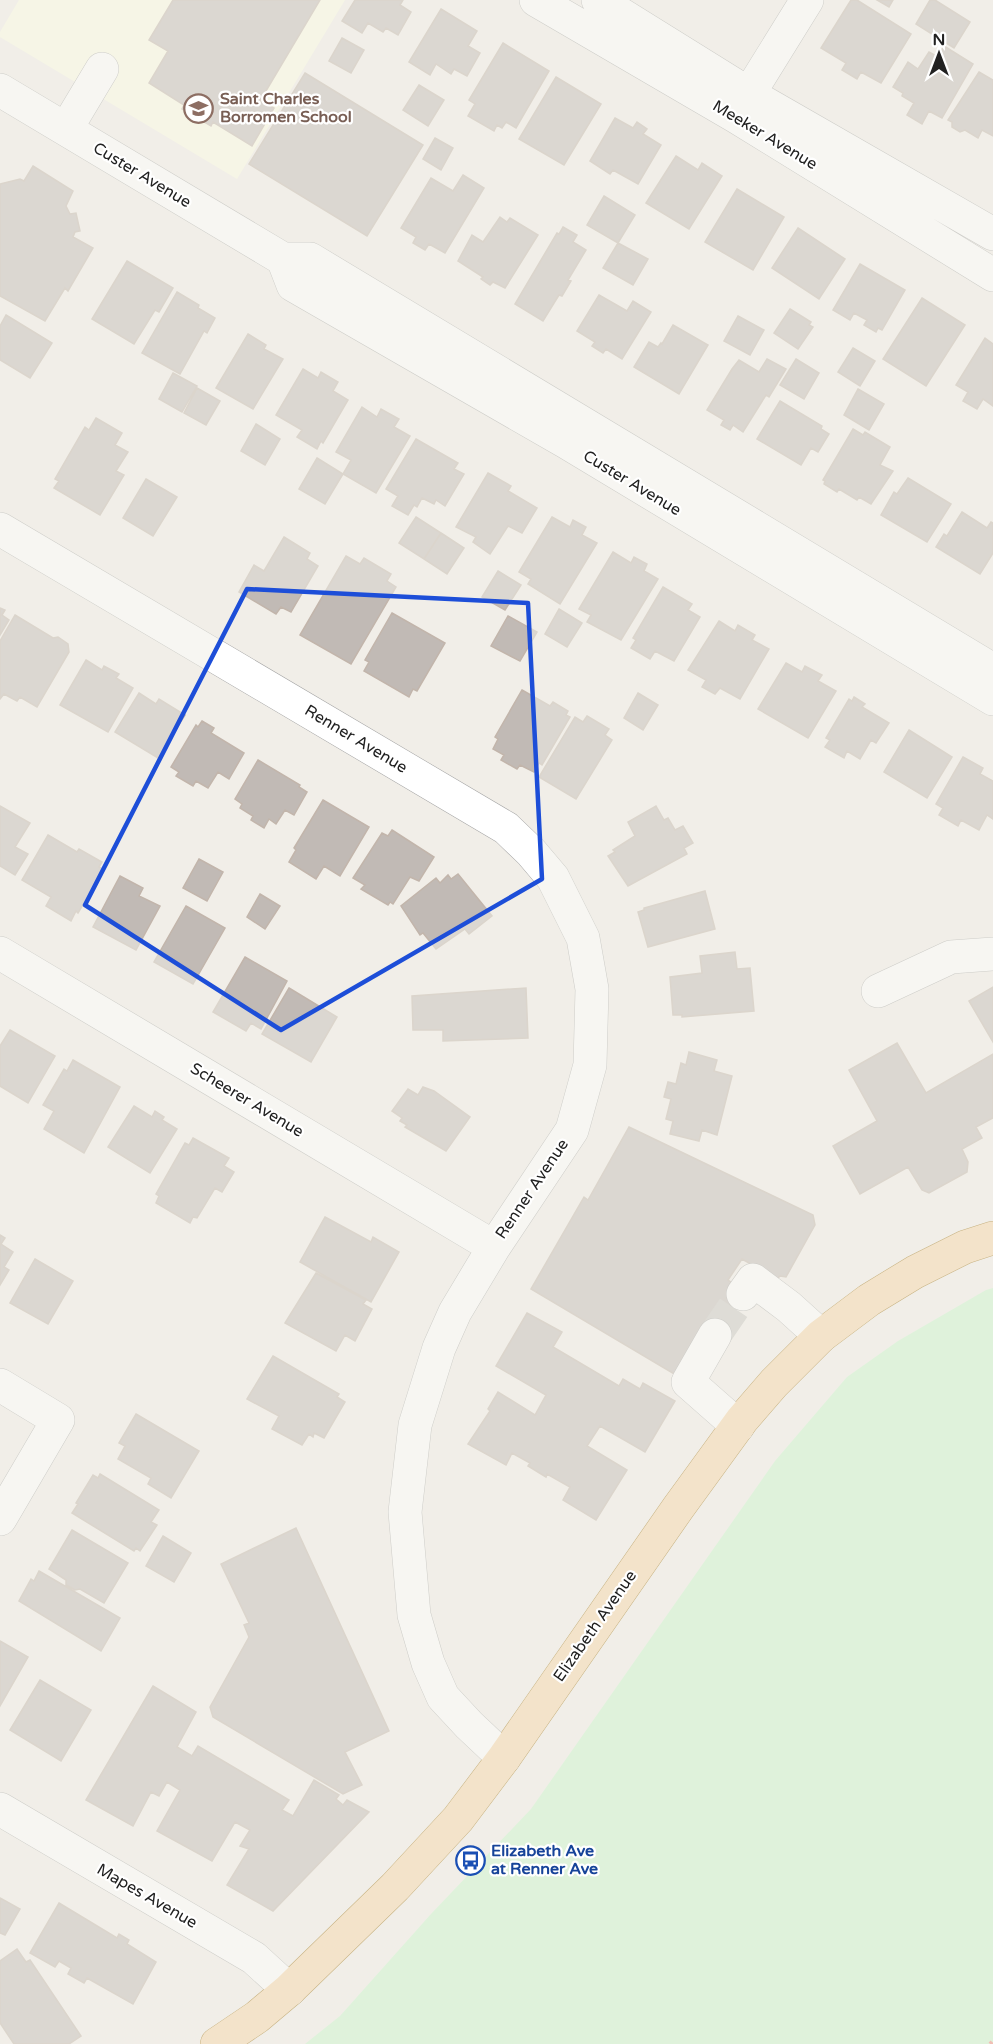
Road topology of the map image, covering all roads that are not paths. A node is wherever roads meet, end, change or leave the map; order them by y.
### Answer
1 (536, 0) edge
2 (598, 0) edge
3 (807, 0) edge
4 (102, 69) dead end
5 (0, 90) edge
6 (742, 105) junction
7 (66, 129) junction
8 (993, 234) edge
9 (993, 275) edge
10 (0, 528) edge
11 (869, 610) junction
12 (993, 670) edge
13 (993, 699) edge
14 (0, 953) edge
15 (993, 954) edge
16 (878, 992) dead end
17 (993, 1238) edge
18 (494, 1247) junction
19 (743, 1294) tunnel mouth
20 (715, 1335) tunnel mouth
21 (821, 1336) junction
22 (0, 1385) edge
23 (738, 1426) junction
24 (0, 1520) edge
25 (504, 1758) junction
26 (0, 1809) edge
27 (289, 1990) junction
28 (217, 2044) edge

1 - 6 street, Meeker Avenue
2 - 6 street, Meeker Avenue
3 - 6 street
4 - 7 street
5 - 7 street, Custer Avenue
6 - 8 street, Meeker Avenue
6 - 9 street, Meeker Avenue
7 - 11 street, Custer Avenue
10 - 18 street, Renner Avenue
11 - 12 street, Custer Avenue
11 - 13 street, Custer Avenue
14 - 18 street, Scheerer Avenue
15 - 16 street
17 - 21 main road, Elizabeth Avenue
18 - 25 street, Renner Avenue
19 - 21 street
20 - 23 street
21 - 23 main road, Elizabeth Avenue
22 - 24 street
23 - 25 main road, Elizabeth Avenue
25 - 27 main road, Elizabeth Avenue
26 - 27 street, Mapes Avenue
27 - 28 main road, Elizabeth Avenue

